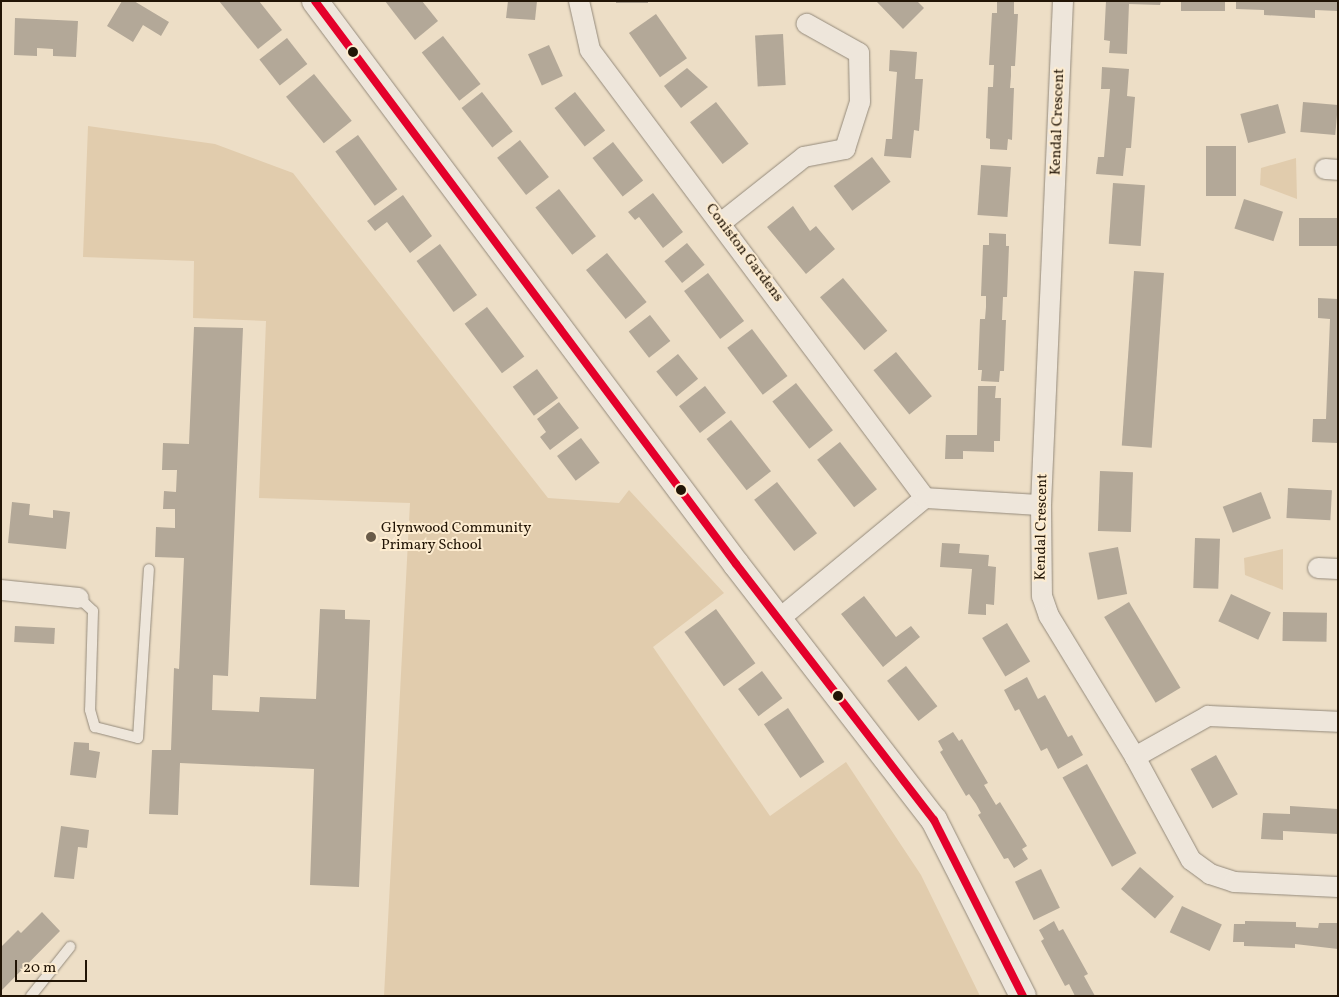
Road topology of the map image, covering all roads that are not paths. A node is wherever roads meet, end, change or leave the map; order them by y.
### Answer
1 (315, 1) edge
2 (579, 1) edge
3 (1062, 1) edge
4 (807, 24) dead end
5 (722, 222) junction
6 (925, 498) junction
7 (1041, 506) junction
8 (149, 569) dead end
9 (1, 590) edge
10 (80, 598) joint
11 (779, 619) junction
12 (1338, 722) edge
13 (1135, 757) junction
14 (1338, 887) edge
15 (70, 947) dead end
16 (31, 996) edge
17 (1023, 996) edge

1 - 11 street
2 - 5 street, Coniston Gardens
3 - 7 street, Kendal Crescent
4 - 5 street
5 - 6 street, Coniston Gardens
6 - 7 street
6 - 11 street
7 - 13 street, Kendal Crescent
8 - 10 lane
9 - 10 street
11 - 17 street
12 - 13 street
13 - 14 street, Kendal Crescent
15 - 16 lane

